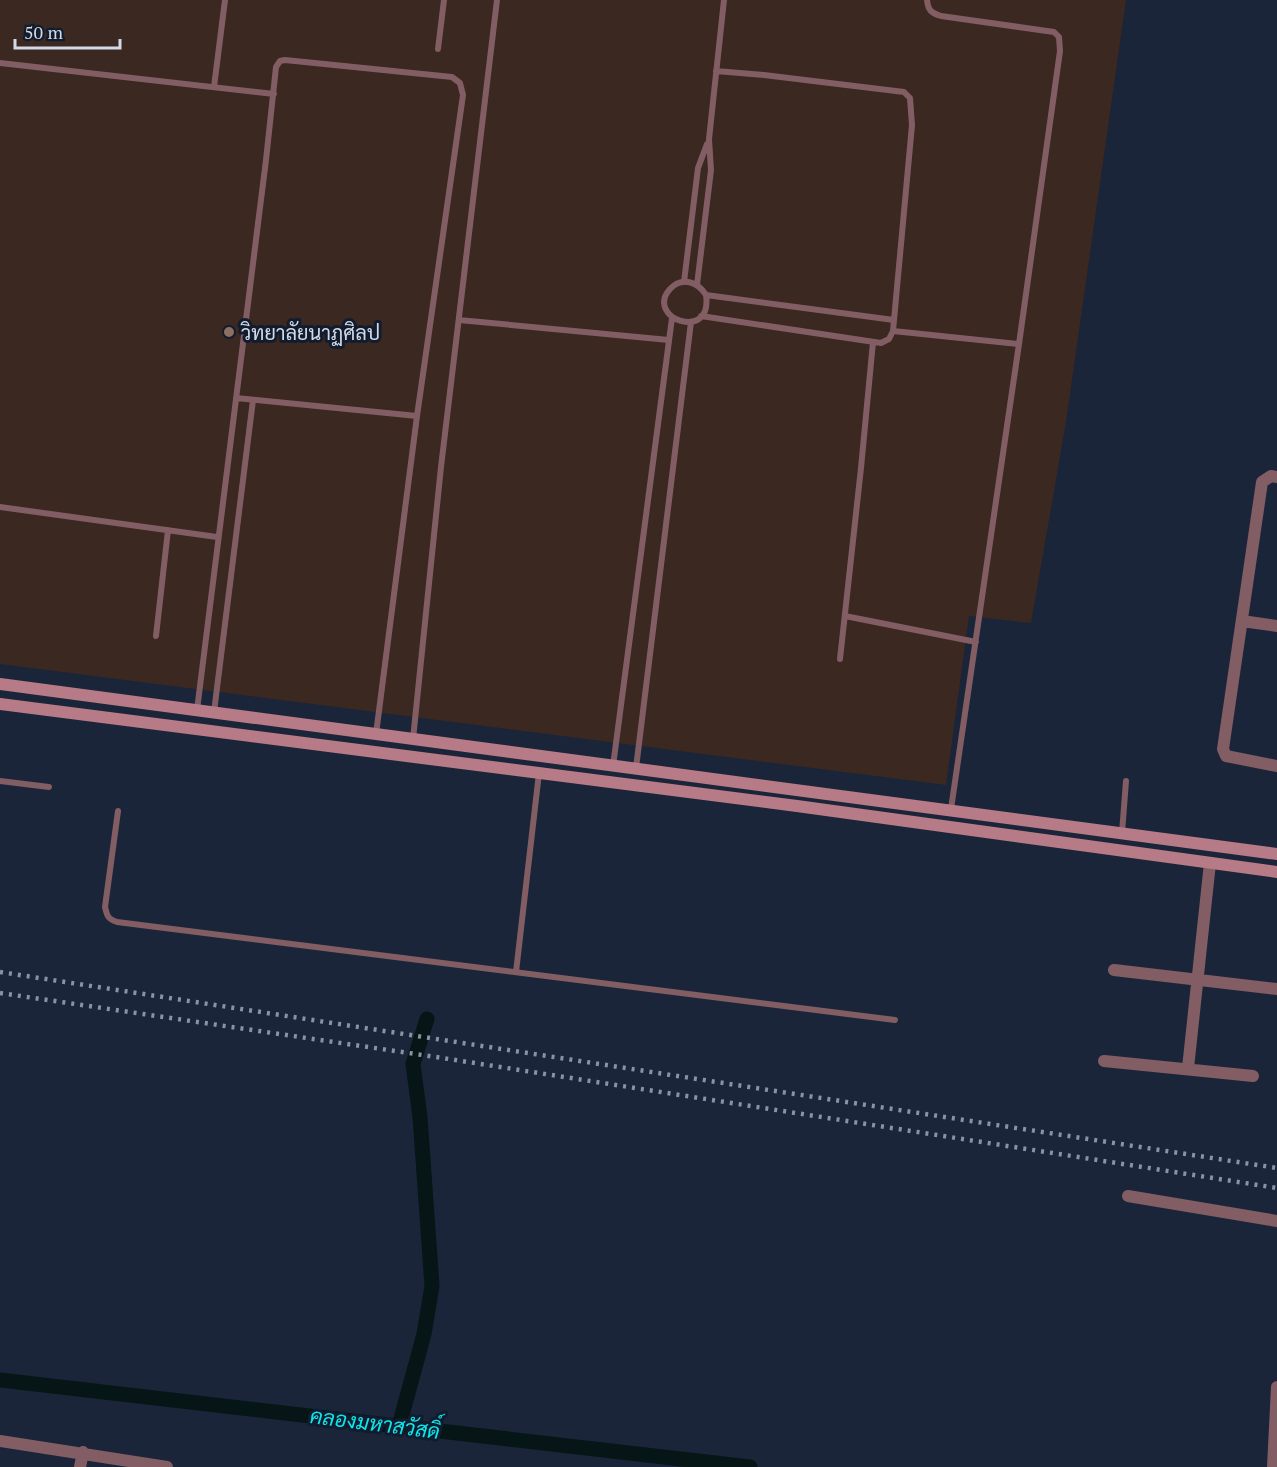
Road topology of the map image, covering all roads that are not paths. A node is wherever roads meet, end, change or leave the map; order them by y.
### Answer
1 (225, 0) edge
2 (444, 0) edge
3 (497, 0) edge
4 (724, 0) edge
5 (927, 0) edge
6 (438, 49) dead end
7 (0, 63) edge
8 (716, 71) junction
9 (214, 87) junction
10 (274, 94) junction
11 (709, 140) junction
12 (684, 282) junction
13 (697, 285) junction
14 (706, 296) junction
15 (700, 316) junction
16 (672, 318) junction
17 (459, 320) junction
18 (894, 320) junction
19 (691, 322) junction
20 (893, 331) junction
21 (669, 340) junction
22 (873, 342) junction
23 (1020, 344) junction
24 (236, 398) junction
25 (253, 400) junction
26 (417, 416) junction
27 (1277, 477) edge
28 (0, 507) edge
29 (168, 530) junction
30 (217, 537) junction
31 (845, 616) junction
32 (1242, 621) junction
33 (1277, 626) edge
34 (156, 636) dead end
35 (976, 642) junction
36 (840, 659) dead end
37 (0, 684) edge
38 (0, 704) edge
39 (193, 709) junction
40 (214, 712) junction
41 (189, 727) junction
42 (376, 734) junction
43 (413, 739) junction
44 (613, 766) junction
45 (1277, 766) edge
46 (636, 768) junction
47 (539, 773) junction
48 (0, 781) edge
49 (1126, 781) dead end
50 (611, 782) junction
51 (634, 785) junction
52 (49, 787) dead end
53 (951, 809) junction
54 (118, 811) dead end
55 (1122, 833) junction
56 (1277, 854) edge
57 (1210, 863) junction
58 (1277, 872) edge
59 (1114, 970) dead end
60 (516, 972) junction
61 (1197, 980) junction
62 (1277, 989) edge
63 (895, 1020) dead end
64 (1104, 1061) dead end
65 (1188, 1068) junction
66 (1253, 1076) dead end
67 (1128, 1196) dead end
68 (1277, 1221) edge
69 (1277, 1387) edge
70 (0, 1441) edge
71 (82, 1452) junction
72 (109, 1462) edge
73 (80, 1467) edge
74 (167, 1467) edge
75 (1273, 1467) edge

1 - 9 lane
2 - 6 lane
3 - 17 lane
4 - 8 lane
5 - 23 lane
7 - 9 lane
8 - 11 lane
8 - 18 lane
9 - 10 lane
10 - 24 lane
10 - 26 lane
11 - 12 lane
11 - 13 lane
12 - 13 lane
12 - 16 lane
13 - 14 lane
14 - 15 lane
14 - 18 lane
15 - 19 lane
15 - 22 lane
16 - 19 lane
16 - 21 lane
17 - 21 lane
17 - 43 lane
18 - 20 lane
19 - 46 lane
20 - 22 lane
20 - 23 lane
21 - 44 lane
22 - 31 lane
23 - 35 lane
24 - 25 lane
24 - 30 lane
25 - 26 lane
25 - 40 lane
26 - 42 lane
27 - 32 street
28 - 29 lane
29 - 30 lane
29 - 34 lane
30 - 39 lane
31 - 35 lane
31 - 36 lane
32 - 33 street
32 - 45 street
35 - 53 lane
37 - 39 main road
38 - 41 main road
39 - 40 main road
39 - 41 main road
40 - 42 main road
41 - 47 main road
42 - 43 main road
43 - 44 main road
44 - 46 main road
44 - 50 main road
46 - 51 main road
46 - 53 main road
47 - 50 main road
47 - 60 lane
48 - 52 lane
49 - 55 lane
50 - 51 main road
51 - 57 main road
53 - 55 main road
54 - 60 lane
55 - 56 main road
57 - 58 main road
57 - 61 street
59 - 61 street
60 - 63 lane
61 - 62 street
61 - 65 street
64 - 65 street
65 - 66 street
67 - 68 street
69 - 75 street
70 - 71 street
71 - 72 street
71 - 73 street
72 - 74 street

